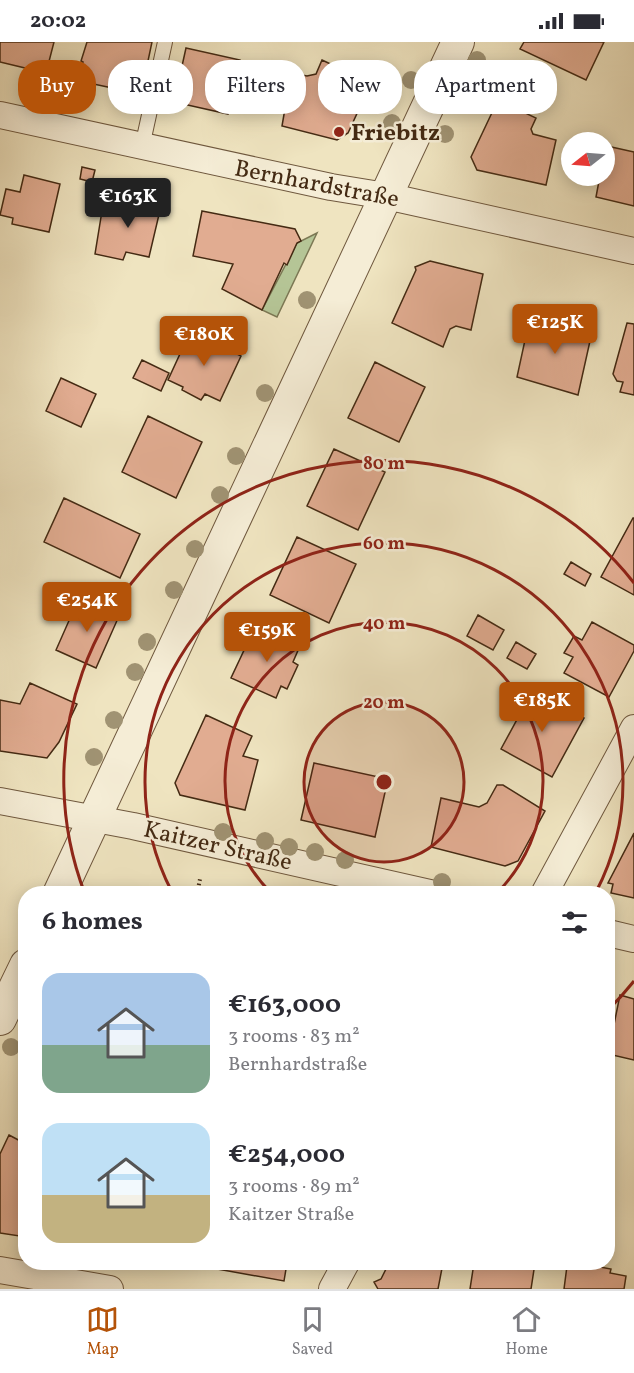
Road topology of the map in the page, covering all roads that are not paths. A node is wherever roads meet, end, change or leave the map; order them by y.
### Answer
1 (165, 42) edge
2 (458, 42) edge
3 (0, 115) edge
4 (142, 147) junction
5 (386, 196) junction
6 (634, 251) edge
7 (634, 728) edge
8 (0, 801) edge
9 (93, 819) junction
10 (62, 886) edge
11 (398, 886) edge
12 (548, 886) edge
13 (615, 935) edge
14 (634, 939) edge
15 (18, 981) edge
16 (0, 1019) edge
17 (0, 1270) edge
18 (342, 1270) edge
19 (63, 1285) edge
20 (110, 1289) edge
21 (332, 1289) edge

1 - 4 lane
2 - 5 street
3 - 4 street, Bernhardstraße
4 - 5 street, Bernhardstraße
5 - 6 street, Bernhardstraße
5 - 9 street
7 - 12 street
8 - 9 street, Kaitzer Straße
9 - 10 street
9 - 11 street, Kaitzer Straße
13 - 14 street
15 - 16 street
17 - 19 street
18 - 21 street
19 - 20 street

